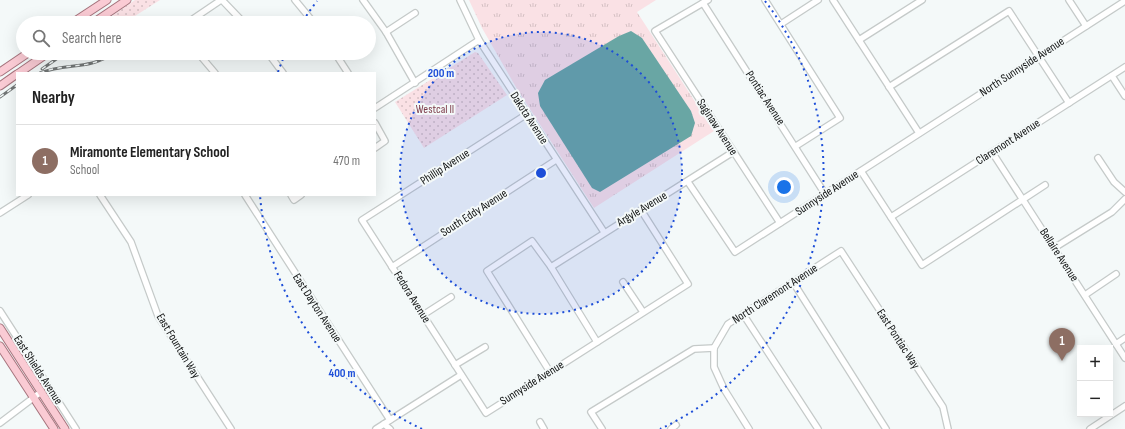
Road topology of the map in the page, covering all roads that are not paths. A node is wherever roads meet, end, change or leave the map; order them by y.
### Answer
1 (107, 0) edge
2 (120, 0) edge
3 (127, 0) edge
4 (222, 0) edge
5 (295, 0) edge
6 (363, 0) edge
7 (460, 0) edge
8 (765, 0) edge
9 (818, 0) edge
10 (833, 0) edge
11 (922, 0) edge
12 (1069, 0) edge
13 (1125, 1) edge
14 (706, 2) edge
15 (116, 8) junction
16 (415, 13) dead end
17 (83, 16) edge
18 (104, 16) edge
19 (198, 16) edge
20 (237, 16) edge
21 (308, 16) edge
22 (374, 16) edge
23 (376, 18) edge
24 (781, 24) junction
25 (1086, 26) junction
26 (386, 32) junction
27 (479, 40) junction
28 (859, 40) junction
29 (1040, 56) junction
30 (18, 60) edge
31 (38, 60) edge
32 (204, 60) edge
33 (273, 60) edge
34 (339, 60) edge
35 (1125, 67) edge
36 (0, 72) edge
37 (21, 72) edge
38 (214, 72) edge
39 (282, 72) edge
40 (347, 72) edge
41 (16, 75) edge
42 (1112, 76) junction
43 (415, 83) junction
44 (0, 86) edge
45 (889, 87) junction
46 (1125, 96) edge
47 (1069, 103) junction
48 (376, 107) edge
49 (527, 114) junction
50 (376, 125) edge
51 (919, 133) junction
52 (796, 146) junction
53 (376, 147) edge
54 (733, 152) junction
55 (992, 152) junction
56 (1098, 158) dead end
57 (556, 160) junction
58 (861, 171) junction
59 (688, 182) junction
60 (1045, 185) dead end
61 (1125, 192) edge
62 (825, 194) junction
63 (26, 196) edge
64 (101, 196) edge
65 (246, 196) edge
66 (1125, 199) edge
67 (1023, 200) junction
68 (641, 210) junction
69 (0, 213) edge
70 (891, 217) junction
71 (362, 220) joint
72 (780, 223) junction
73 (604, 232) junction
74 (1054, 248) junction
75 (841, 251) joint
76 (392, 267) junction
77 (551, 267) junction
78 (1116, 274) dead end
79 (623, 282) dead end
80 (793, 282) junction
81 (1085, 295) junction
82 (452, 297) dead end
83 (0, 311) edge
84 (643, 312) junction
85 (743, 314) junction
86 (423, 315) junction
87 (0, 328) edge
88 (1125, 338) edge
89 (597, 342) junction
90 (1116, 344) junction
91 (0, 346) edge
92 (485, 347) dead end
93 (714, 348) junction
94 (1125, 358) edge
95 (455, 365) junction
96 (550, 372) junction
97 (461, 375) junction
98 (41, 392) junction
99 (33, 397) junction
100 (1125, 406) edge
101 (390, 420) junction
102 (540, 422) dead end
103 (0, 423) edge
104 (676, 425) dead end
105 (385, 427) edge
106 (1094, 428) edge
107 (54, 429) edge
108 (65, 429) edge
109 (76, 429) edge
110 (231, 429) edge
111 (376, 429) edge
112 (390, 429) edge
113 (544, 429) edge
114 (602, 429) edge
115 (671, 429) edge
116 (749, 429) edge
117 (818, 429) edge
118 (886, 429) edge
119 (948, 429) edge

1 - 17 main road
2 - 15 main road
3 - 15 main road
4 - 19 street
4 - 20 street
5 - 21 street
6 - 22 street
7 - 27 street, Dakota Avenue
8 - 24 street
9 - 24 street
10 - 28 street
11 - 28 street
12 - 25 street
13 - 25 street, North Sunnyside Avenue
14 - 52 street, Pontiac Avenue
14 - 54 street, Saginaw Avenue
15 - 18 main road
16 - 26 street
23 - 26 street
24 - 52 street
25 - 29 street, North Sunnyside Avenue
26 - 43 street
27 - 43 street
27 - 49 street, Dakota Avenue
28 - 45 street
29 - 45 street
29 - 47 street
29 - 51 street, North Sunnyside Avenue
30 - 36 main road
31 - 37 main road
32 - 38 street
33 - 39 street
34 - 40 street
35 - 42 street, Claremont Avenue
41 - 44 main road
42 - 46 street
42 - 47 street, Claremont Avenue
43 - 48 street
45 - 51 street
47 - 55 street, Claremont Avenue
49 - 57 street, Dakota Avenue
49 - 71 street, Phillip Avenue
50 - 53 street
51 - 58 street, Sunnyside Avenue
52 - 62 street, Pontiac Avenue
54 - 59 street, Argyle Avenue
54 - 72 street, Saginaw Avenue
55 - 67 street, Bellaire Avenue
55 - 70 street, Claremont Avenue
56 - 61 street
57 - 73 street, Dakota Avenue
57 - 76 street, South Eddy Avenue
58 - 62 street, Sunnyside Avenue
58 - 70 street
59 - 68 street, Argyle Avenue
59 - 72 street, Sunnyside Avenue
60 - 67 street
62 - 72 street, Sunnyside Avenue
63 - 69 street
64 - 110 street, East Fountain Way
65 - 101 street, East Dayton Avenue
66 - 74 street
67 - 70 street
67 - 74 street, Bellaire Avenue
68 - 73 street, Argyle Avenue
68 - 84 street, Sunnyside Avenue
71 - 76 street, Fedora Avenue
73 - 77 street, Argyle Avenue
74 - 81 street, Bellaire Avenue
75 - 80 street, North Claremont Avenue
75 - 119 street, East Pontiac Way
76 - 86 street, Fedora Avenue
77 - 89 street
77 - 96 street
78 - 81 street
79 - 84 street
80 - 85 street, North Claremont Avenue
80 - 118 street
81 - 90 street, Bellaire Avenue
82 - 86 street
83 - 109 street, East Shields Avenue
84 - 89 street, Sunnyside Avenue
85 - 93 street, North Claremont Avenue
85 - 117 street
86 - 95 street, Fedora Avenue
87 - 98 main road, East Shields Avenue
88 - 90 street
89 - 96 street, Sunnyside Avenue
90 - 94 street, Bellaire Avenue
91 - 99 main road, East Shields Avenue
92 - 95 street
93 - 114 street
93 - 116 street
95 - 97 street, Fedora Avenue
96 - 97 street, Sunnyside Avenue
97 - 101 street
98 - 99 street
98 - 108 main road, East Shields Avenue
99 - 103 street
99 - 107 main road, East Shields Avenue
100 - 106 street
101 - 105 street
102 - 113 street
104 - 115 street
105 - 111 street
105 - 112 street

